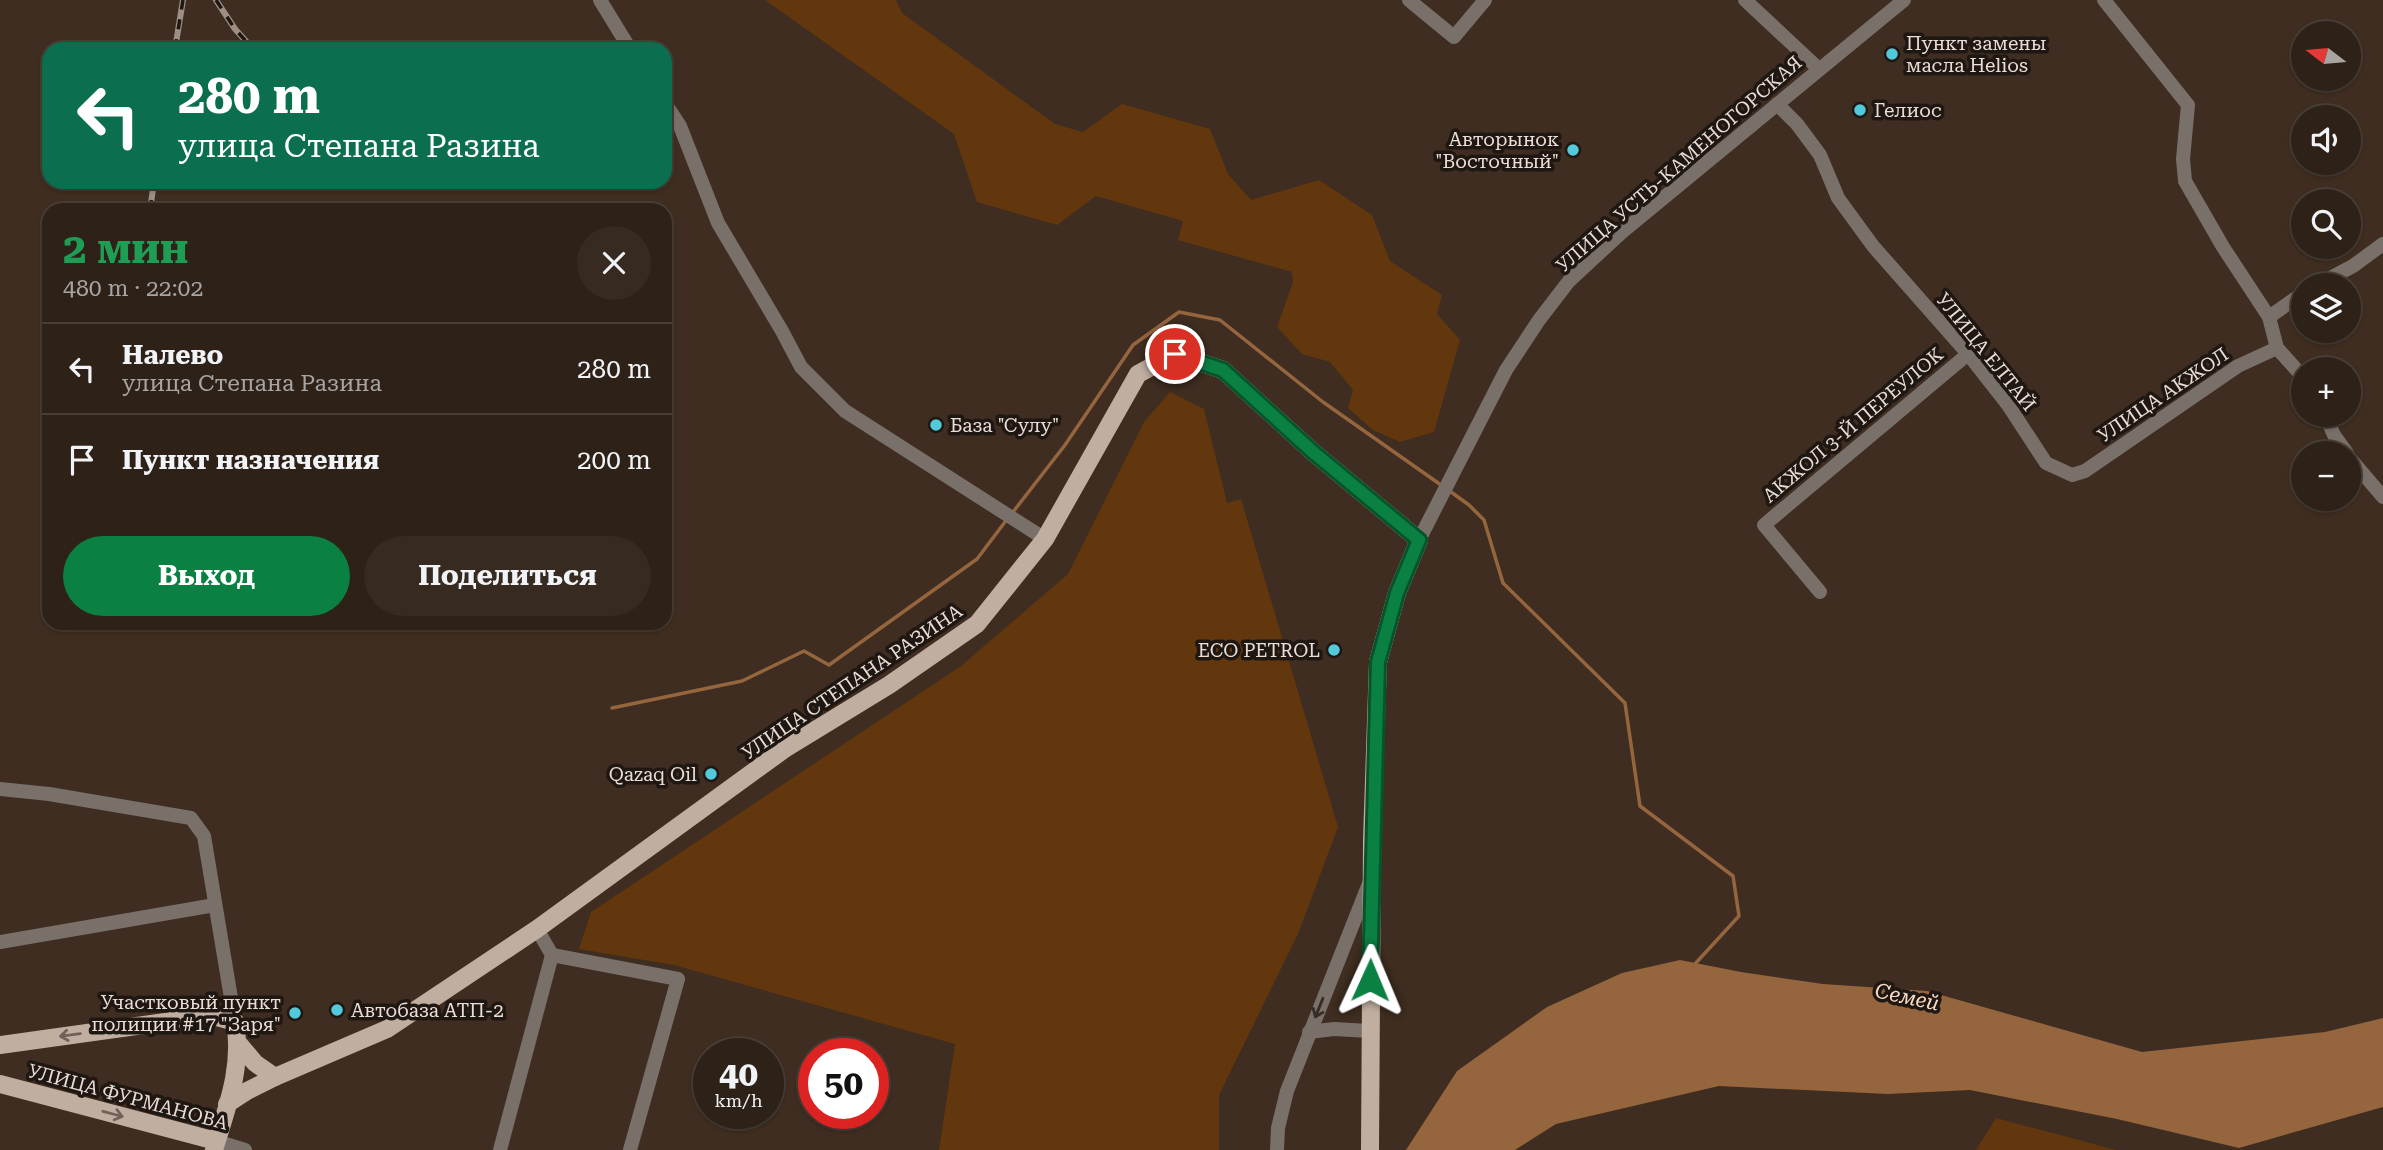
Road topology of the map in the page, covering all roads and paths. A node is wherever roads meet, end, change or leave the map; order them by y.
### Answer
1 (600, 0) edge
2 (1409, 0) edge
3 (1485, 0) edge
4 (1745, 0) edge
5 (1904, 0) edge
6 (2104, 0) edge
7 (626, 42) edge
8 (1819, 69) junction
9 (1777, 103) junction
10 (672, 114) edge
11 (2383, 244) edge
12 (2340, 273) edge
13 (2291, 301) edge
14 (2269, 317) junction
15 (2277, 348) junction
16 (1968, 354) junction
17 (2291, 364) edge
18 (2361, 470) edge
19 (2072, 475) joint
20 (2383, 496) edge
21 (1045, 539) junction
22 (1419, 540) junction
23 (1819, 592) dead end
24 (0, 789) edge
25 (1372, 876) junction
26 (215, 905) junction
27 (537, 929) junction
28 (0, 942) edge
29 (552, 955) junction
30 (235, 1022) junction
31 (1369, 1031) junction
32 (1309, 1032) junction
33 (239, 1044) junction
34 (0, 1045) edge
35 (275, 1077) junction
36 (0, 1084) edge
37 (227, 1104) junction
38 (215, 1146) edge
39 (245, 1150) edge
40 (500, 1150) edge
41 (630, 1150) edge
42 (1277, 1150) edge
43 (1370, 1150) edge

1 - 7 street
2 - 3 street
4 - 8 street
5 - 8 street, УЛИЦА УСТЬ-КАМЕНОГОРСКАЯ
6 - 14 street
8 - 9 street, УЛИЦА УСТЬ-КАМЕНОГОРСКАЯ
9 - 16 street, УЛИЦА ЕЛТАЙ
9 - 22 street, УЛИЦА УСТЬ-КАМЕНОГОРСКАЯ
10 - 21 street
11 - 12 street
13 - 14 street
14 - 15 street
15 - 17 street
15 - 19 street, УЛИЦА АКЖОЛ
16 - 19 street, УЛИЦА ЕЛТАЙ
16 - 23 street, АКЖОЛ 3-Й ПЕРЕУЛОК
18 - 20 street
21 - 22 main road, УЛИЦА СТЕПАНА РАЗИНА
21 - 27 main road, УЛИЦА СТЕПАНА РАЗИНА
22 - 25 main road
24 - 26 street
25 - 31 main road
25 -> 32 street
26 - 28 street
26 - 30 street
27 - 29 street
27 - 35 main road, УЛИЦА СТЕПАНА РАЗИНА
29 - 40 street
29 - 41 street
30 - 33 main road
30 -> 34 main road
31 - 32 street
31 - 43 main road
32 - 42 street
33 - 35 main road
33 - 37 main road
35 - 37 main road, УЛИЦА СТЕПАНА РАЗИНА
36 -> 38 main road, УЛИЦА ФУРМАНОВА
37 - 38 main road
38 - 39 street, УЛИЦА ФУРМАНОВА

